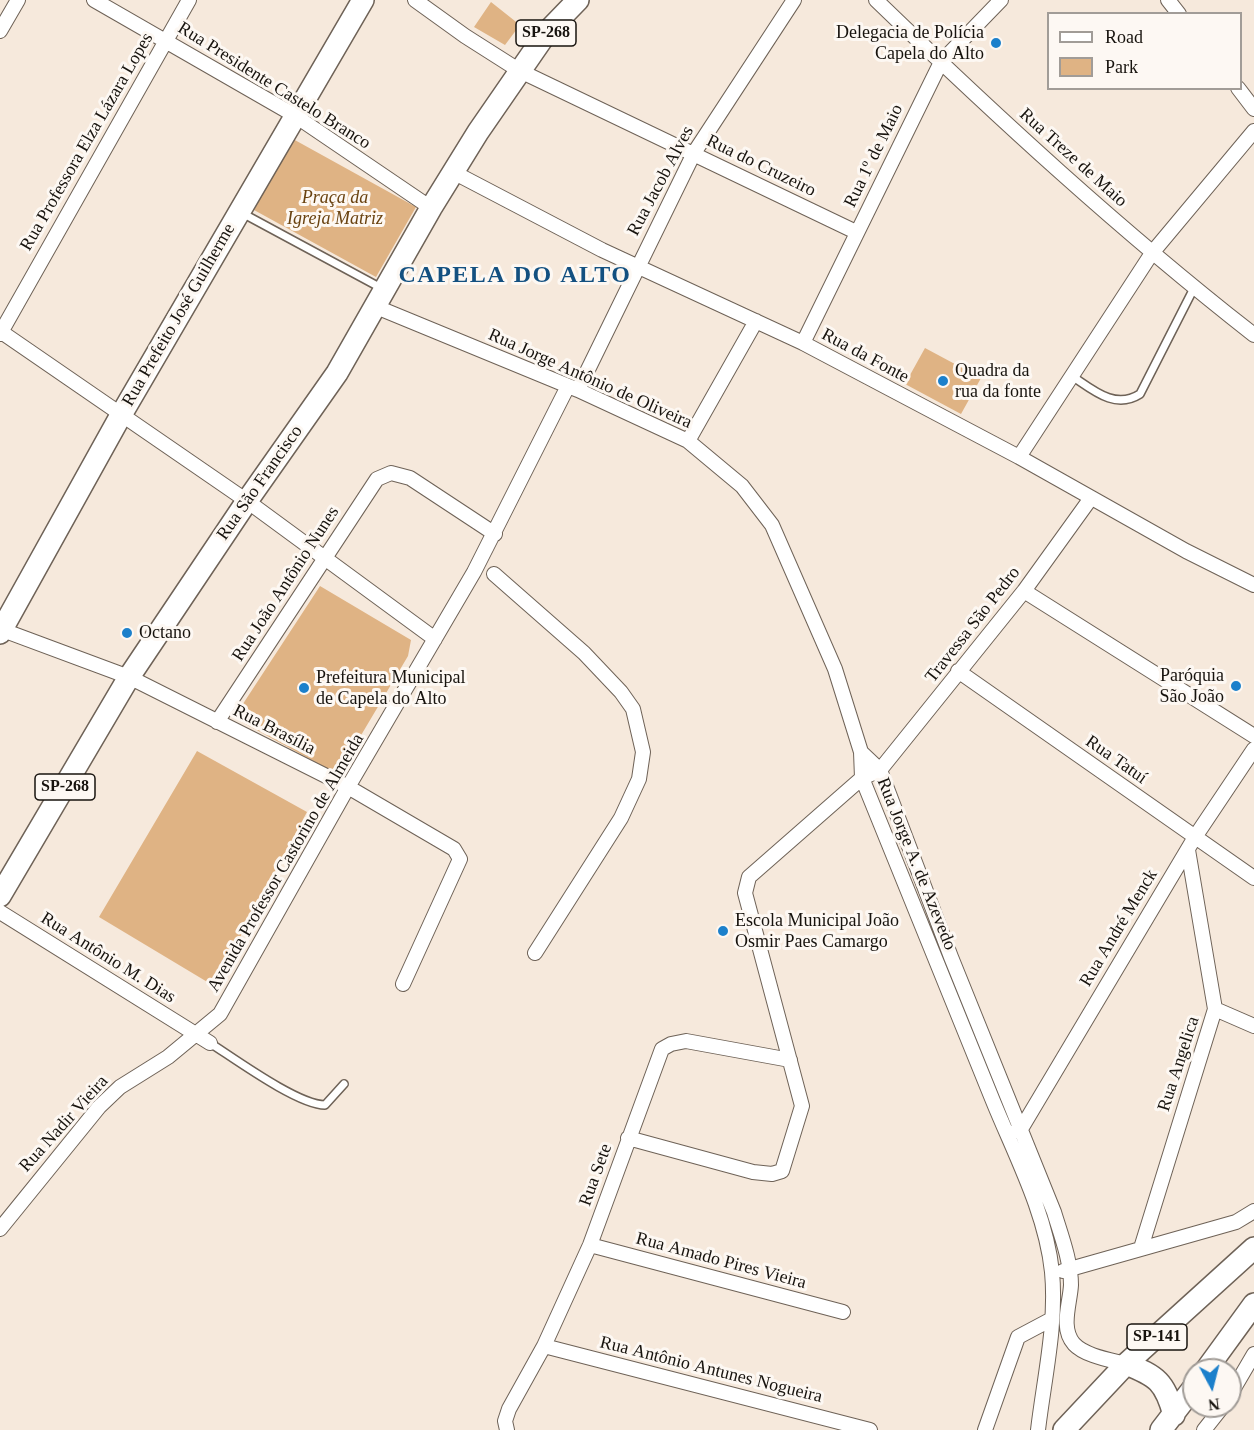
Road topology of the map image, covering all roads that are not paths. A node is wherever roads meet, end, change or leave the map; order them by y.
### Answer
1 (18, 0) edge
2 (94, 0) edge
3 (189, 0) edge
4 (363, 0) edge
5 (578, 0) edge
6 (794, 0) edge
7 (876, 0) edge
8 (1001, 0) edge
9 (1168, 0) edge
10 (418, 1) edge
11 (1177, 12) edge
12 (0, 31) edge
13 (166, 39) junction
14 (941, 62) junction
15 (520, 71) junction
16 (1240, 90) edge
17 (1254, 109) edge
18 (294, 116) junction
19 (1254, 131) edge
20 (694, 153) junction
21 (453, 172) junction
22 (431, 208) junction
23 (240, 212) junction
24 (856, 232) junction
25 (1152, 253) junction
26 (637, 266) junction
27 (1194, 288) junction
28 (379, 298) junction
29 (756, 321) junction
30 (0, 332) edge
31 (1254, 335) edge
32 (803, 343) junction
33 (1072, 376) junction
34 (573, 388) junction
35 (121, 415) junction
36 (688, 441) junction
37 (1019, 457) junction
38 (1091, 498) junction
39 (246, 501) junction
40 (495, 534) junction
41 (324, 558) junction
42 (494, 574) dead end
43 (1254, 585) edge
44 (1024, 591) junction
45 (1, 630) edge
46 (435, 639) junction
47 (958, 671) junction
48 (129, 677) junction
49 (217, 722) junction
50 (1254, 736) edge
51 (1254, 749) edge
52 (861, 752) junction
53 (880, 770) junction
54 (862, 778) junction
55 (348, 787) junction
56 (1195, 837) junction
57 (1188, 850) junction
58 (1254, 878) edge
59 (0, 896) edge
60 (0, 912) edge
61 (535, 952) dead end
62 (403, 984) dead end
63 (1215, 1010) junction
64 (1254, 1026) edge
65 (197, 1035) junction
66 (210, 1043) joint
67 (168, 1057) joint
68 (790, 1060) junction
69 (344, 1084) dead end
70 (1021, 1129) junction
71 (1007, 1136) junction
72 (628, 1138) junction
73 (1253, 1214) edge
74 (0, 1229) edge
75 (590, 1245) junction
76 (1140, 1248) junction
77 (1254, 1248) edge
78 (1069, 1269) junction
79 (1052, 1274) junction
80 (1254, 1304) edge
81 (843, 1312) dead end
82 (1050, 1320) junction
83 (544, 1346) junction
84 (1254, 1354) edge
85 (1215, 1358) edge
86 (1126, 1364) junction
87 (1242, 1374) edge
88 (1182, 1403) edge
89 (1214, 1418) edge
90 (1167, 1422) edge
91 (507, 1430) edge
92 (870, 1430) edge
93 (985, 1430) edge
94 (1038, 1430) edge
95 (1064, 1430) edge
96 (1204, 1430) edge

1 - 12 street
2 - 13 street, Rua Presidente Castelo Branco
3 - 13 street, Rua Professora Elza Lázara Lopes
4 - 18 main road, Rua Prefeito José Guilherme
5 - 15 main road, SP-268
6 - 20 street, Rua Jacob Alves
7 - 14 street, Rua Treze de Maio
8 - 14 street, Rua 1º de Maio
9 - 11 street
10 - 15 street, Rua do Cruzeiro
13 - 18 street, Rua Presidente Castelo Branco
13 - 30 street, Rua Professora Elza Lázara Lopes
14 - 24 street, Rua 1º de Maio
14 - 25 street, Rua Treze de Maio
15 - 20 street, Rua do Cruzeiro
15 - 21 main road, Rua São Francisco / SP-268
16 - 17 street
18 - 22 street, Rua Presidente Castelo Branco
18 - 23 main road, Rua Prefeito José Guilherme
19 - 25 street
20 - 24 street, Rua do Cruzeiro
20 - 26 street, Rua Jacob Alves
21 - 22 main road, Rua São Francisco / SP-268
21 - 26 street, Rua da Fonte
22 - 28 main road, Rua São Francisco / SP-268
23 - 28 lane
23 - 35 main road, Rua Prefeito José Guilherme
24 - 32 street, Rua 1º de Maio
25 - 27 street, Rua Treze de Maio
25 - 33 street
26 - 29 street, Rua da Fonte
26 - 34 street, Rua Jacob Alves
27 - 31 street, Rua Treze de Maio
27 - 33 lane
28 - 34 street, Rua Jorge Antônio de Oliveira
28 - 39 main road, Rua São Francisco / SP-268
29 - 32 street, Rua da Fonte
29 - 36 street
30 - 35 street
32 - 37 street, Rua da Fonte
33 - 37 street
34 - 36 street, Rua Jorge Antônio de Oliveira
34 - 40 street, Avenida Professor Castorino de Almeida
35 - 39 street
35 - 45 main road, Rua Prefeito José Guilherme
36 - 52 street, Rua Jorge Antônio de Oliveira
37 - 38 street, Rua da Fonte
38 - 43 street, Rua da Fonte
38 - 44 street, Travessa São Pedro
39 - 41 street
39 - 48 main road, Rua São Francisco / SP-268
40 - 41 street, Rua João Antônio Nunes
40 - 46 street, Avenida Professor Castorino de Almeida
41 - 46 street
41 - 49 street, Rua João Antônio Nunes
42 - 61 street
44 - 47 street, Travessa São Pedro
44 - 50 street
45 - 48 street, Rua Brasília
46 - 55 street, Avenida Professor Castorino de Almeida
47 - 53 street, Travessa São Pedro
47 - 56 street, Rua Tatuí
48 - 49 street, Rua Brasília
48 - 59 main road, Rua São Francisco / SP-268
49 - 55 street, Rua Brasília
51 - 56 street, Rua André Menck
52 - 53 street, Rua Jorge A. de Azevedo
52 - 54 street, Rua Jorge A. de Azevedo
53 - 54 street
53 - 70 street, Rua Jorge A. de Azevedo
54 - 68 street
54 - 71 street, Rua Jorge A. de Azevedo
55 - 62 street, Rua Brasília
55 - 65 street, Avenida Professor Castorino de Almeida
56 - 57 street, Rua André Menck
56 - 58 street, Rua Tatuí
57 - 63 street, Rua Angelica
57 - 70 street, Rua André Menck
60 - 65 street, Rua Antônio M. Dias
63 - 64 street
63 - 76 street, Rua Angelica
65 - 66 street, Rua Antônio M. Dias
65 - 67 street, Avenida Professor Castorino de Almeida
66 - 69 lane
67 - 74 street, Rua Nadir Vieira
68 - 72 street, Rua Sete
68 - 72 street
70 - 71 street
70 - 78 street, Rua Jorge A. de Azevedo
71 - 79 street, Rua Jorge A. de Azevedo
72 - 75 street, Rua Sete
73 - 76 street
75 - 81 street, Rua Amado Pires Vieira
75 - 83 street, Rua Sete
76 - 78 street
77 - 86 main road, SP-141
78 - 79 street
78 - 86 street, Rua Jorge A. de Azevedo
79 - 82 street, Rua Jorge A. de Azevedo
80 - 85 main road, SP-141
82 - 93 street
82 - 94 street, Rua Jorge A. de Azevedo
83 - 91 street, Rua Sete
83 - 92 street, Rua Antônio Antunes Nogueira
84 - 87 street
86 - 90 main road
86 - 95 main road, SP-141
88 - 90 main road
89 - 96 street

